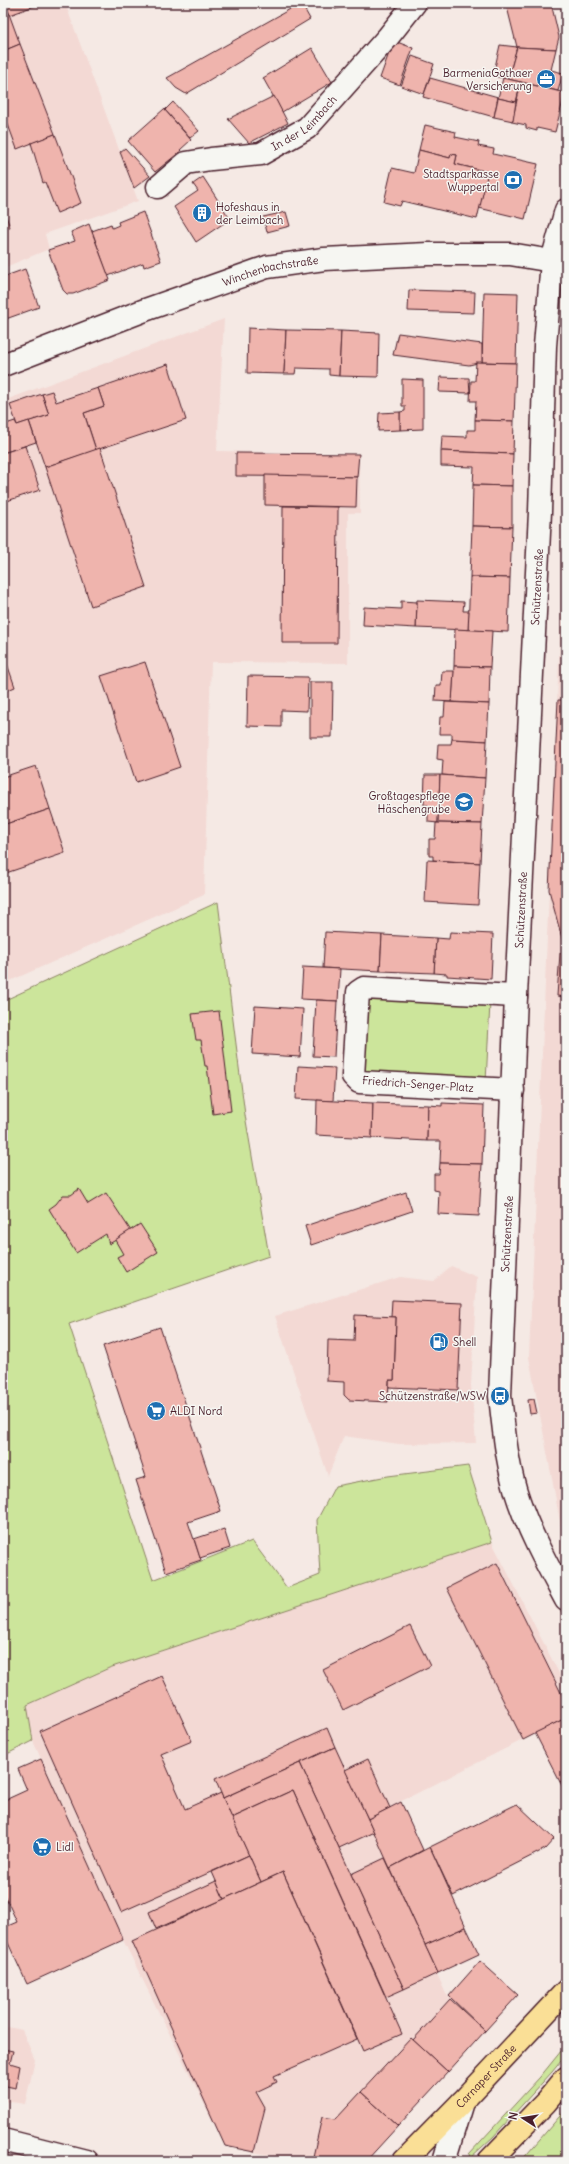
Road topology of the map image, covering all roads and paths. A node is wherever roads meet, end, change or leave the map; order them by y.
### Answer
1 (415, 3) edge
2 (158, 187) dead end
3 (566, 210) edge
4 (552, 261) junction
5 (3, 365) edge
6 (516, 996) junction
7 (513, 1090) junction
8 (566, 1600) edge
9 (566, 1991) edge
10 (566, 2078) edge
11 (462, 2102) junction
12 (3, 2140) edge
13 (86, 2161) edge
14 (404, 2161) edge
15 (444, 2161) edge
16 (489, 2161) edge

1 - 2 street, In der Leimbach
3 - 4 street, Schützenstraße
4 - 5 street, Winchenbachstraße
4 - 6 street, Schützenstraße
6 - 7 street, Schützenstraße
6 - 7 street, Friedrich-Senger-Platz
7 - 8 street, Schützenstraße
9 - 11 main road, Carnaper Straße
10 - 16 main road
11 - 14 main road, Carnaper Straße
11 - 15 street
12 - 13 street

